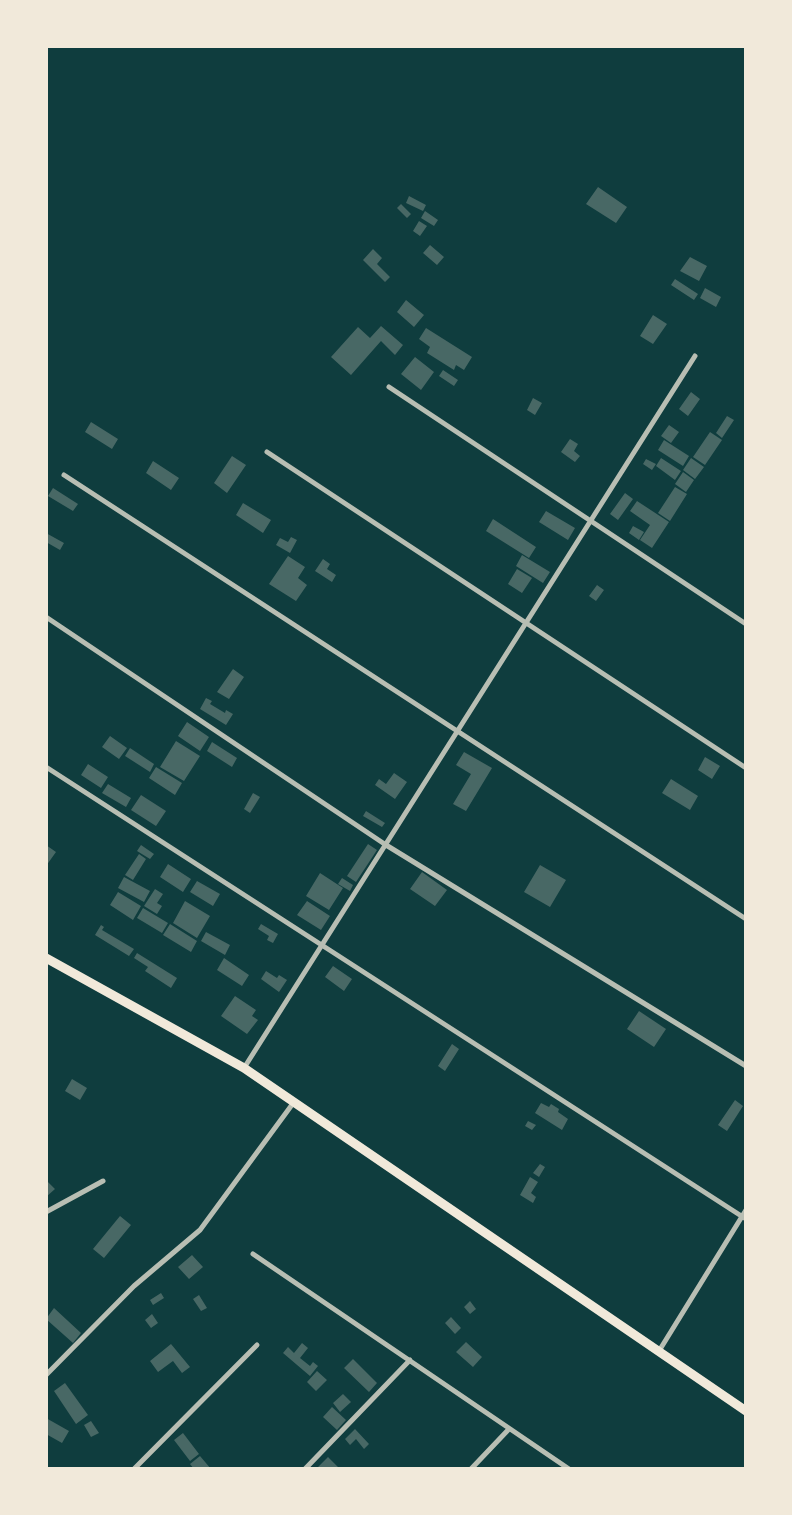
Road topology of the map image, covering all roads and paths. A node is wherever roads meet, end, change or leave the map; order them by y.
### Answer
1 (694, 356) dead end
2 (389, 387) dead end
3 (267, 452) dead end
4 (64, 475) dead end
5 (590, 520) junction
6 (46, 617) edge
7 (526, 623) junction
8 (746, 624) edge
9 (457, 731) junction
10 (46, 767) edge
11 (746, 768) edge
12 (386, 846) junction
13 (746, 920) edge
14 (322, 945) junction
15 (46, 958) edge
16 (746, 1066) edge
17 (244, 1068) junction
18 (294, 1102) junction
19 (103, 1181) dead end
20 (746, 1210) edge
21 (46, 1212) edge
22 (744, 1218) edge
23 (253, 1254) dead end
24 (257, 1345) dead end
25 (659, 1351) junction
26 (410, 1360) junction
27 (46, 1375) edge
28 (746, 1411) edge
29 (509, 1428) junction
30 (134, 1469) edge
31 (305, 1469) edge
32 (471, 1469) edge
33 (569, 1469) edge

1 - 5 street
2 - 5 street
3 - 7 street
4 - 9 street
5 - 7 street
5 - 8 street
6 - 12 street
7 - 9 street
7 - 11 street
9 - 12 street
9 - 13 street
10 - 14 street
12 - 14 street
12 - 16 street
14 - 17 street
14 - 22 street
15 - 17 main road
17 - 18 main road
18 - 25 main road
18 - 27 street
19 - 21 street
20 - 22 street
22 - 25 street
23 - 26 street
24 - 30 street
25 - 28 main road
26 - 29 street
26 - 31 street
29 - 32 street
29 - 33 street

